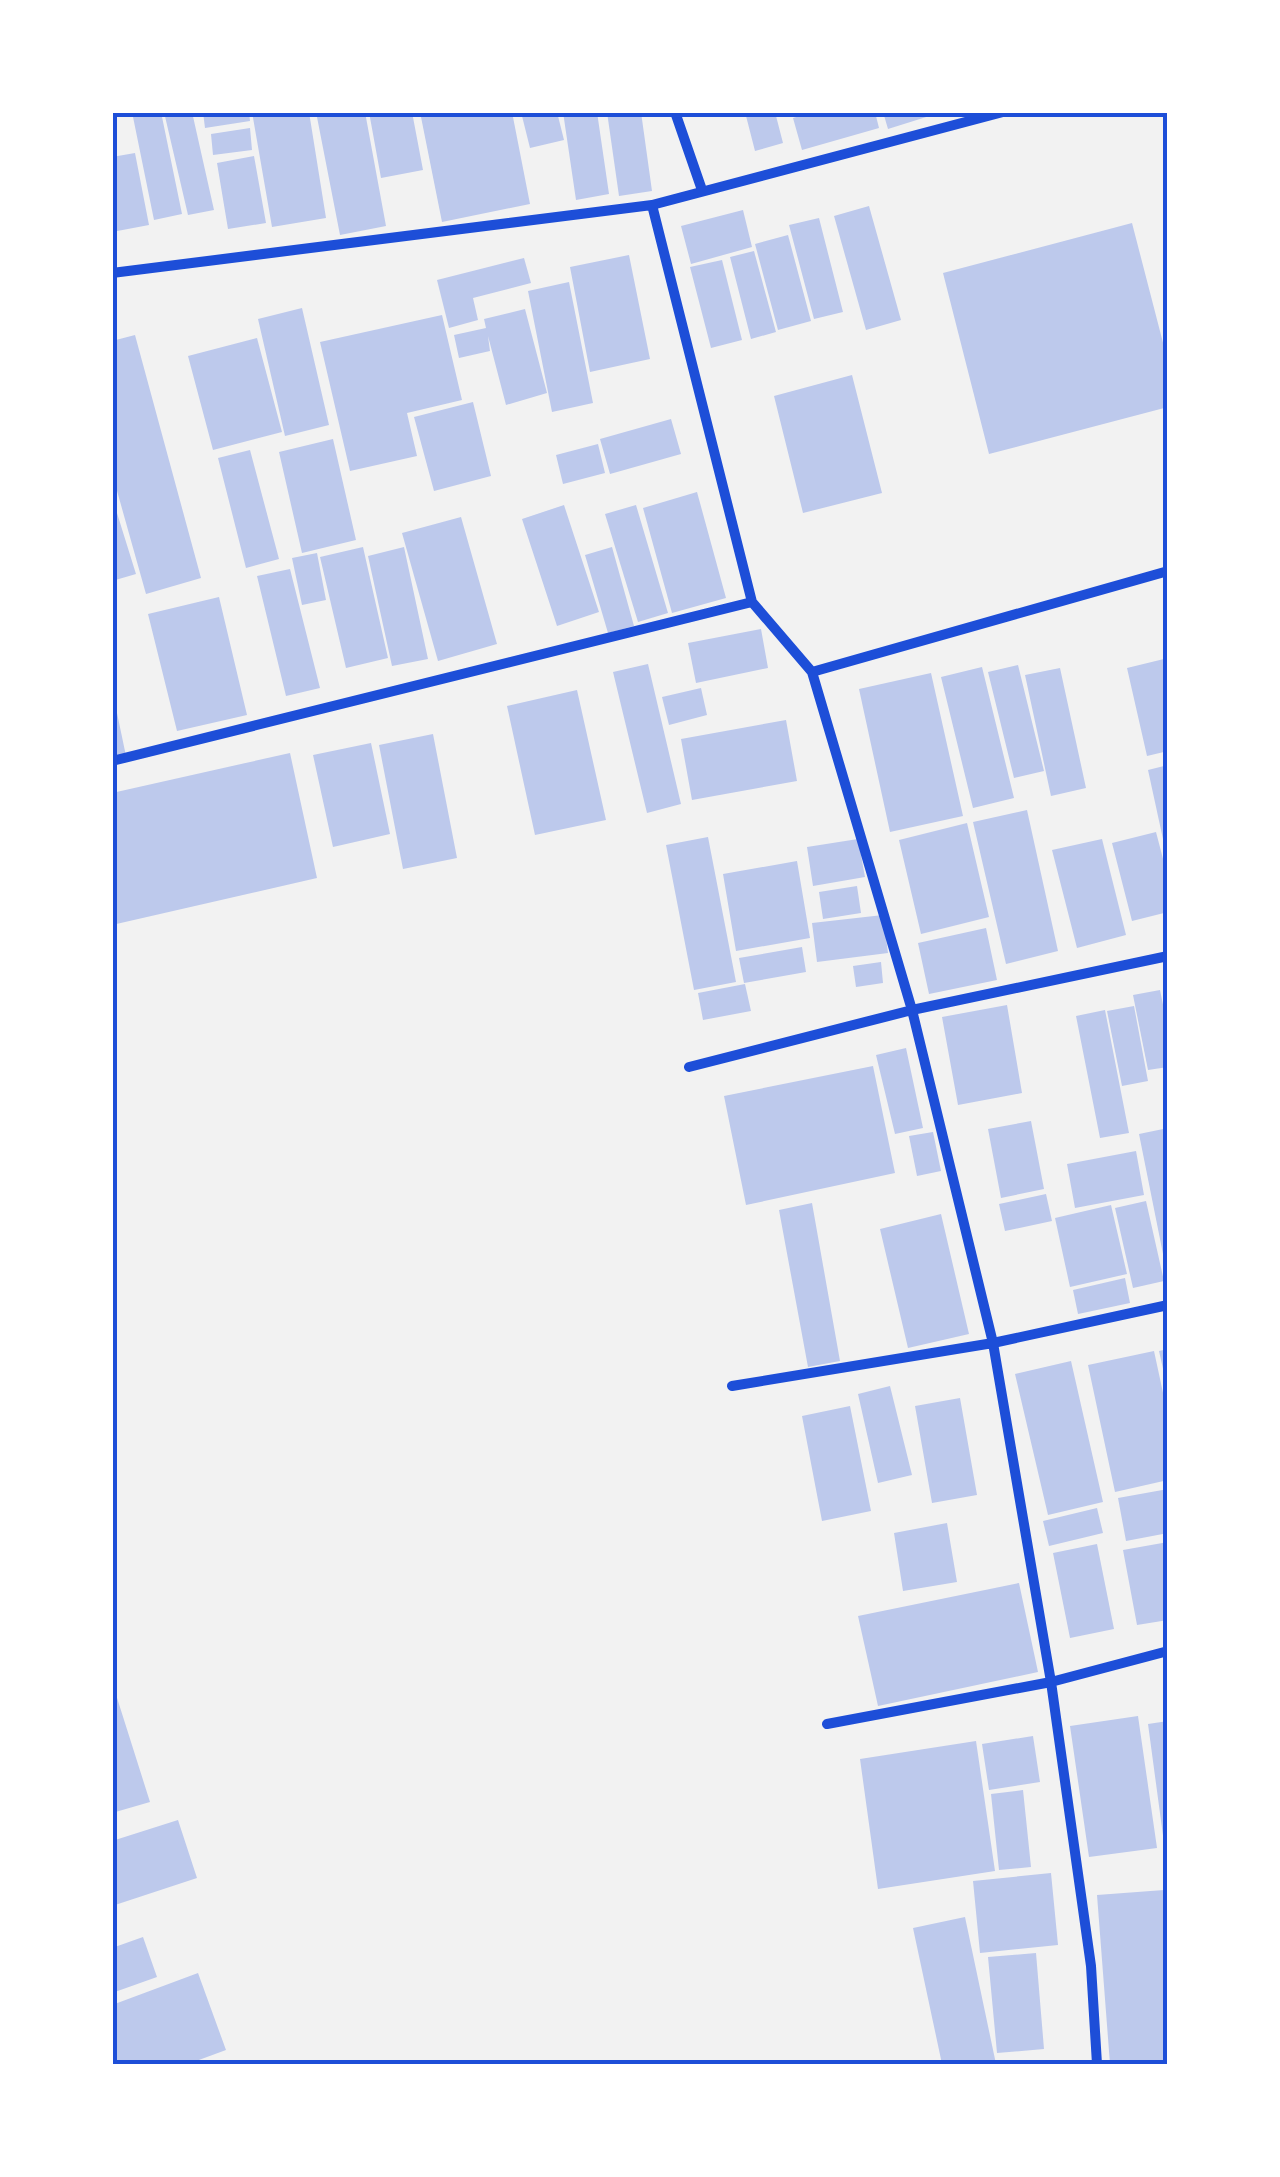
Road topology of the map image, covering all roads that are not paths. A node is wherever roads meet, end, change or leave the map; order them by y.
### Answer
1 (674, 112) edge
2 (1003, 112) edge
3 (702, 190) junction
4 (652, 205) junction
5 (112, 273) edge
6 (1168, 571) edge
7 (752, 602) junction
8 (812, 672) junction
9 (112, 761) edge
10 (1168, 956) edge
11 (912, 1010) junction
12 (688, 1067) dead end
13 (1168, 1305) edge
14 (993, 1343) junction
15 (732, 1386) dead end
16 (1168, 1651) edge
17 (1051, 1682) junction
18 (827, 1724) dead end
19 (1097, 2064) edge

1 - 3 street
2 - 3 street
3 - 4 street
4 - 5 street
4 - 7 street
6 - 8 street
7 - 8 street
7 - 9 street
8 - 11 street
10 - 11 street
11 - 12 street
11 - 14 street
13 - 14 street
14 - 15 street
14 - 17 street
16 - 17 street
17 - 18 street
17 - 19 street

